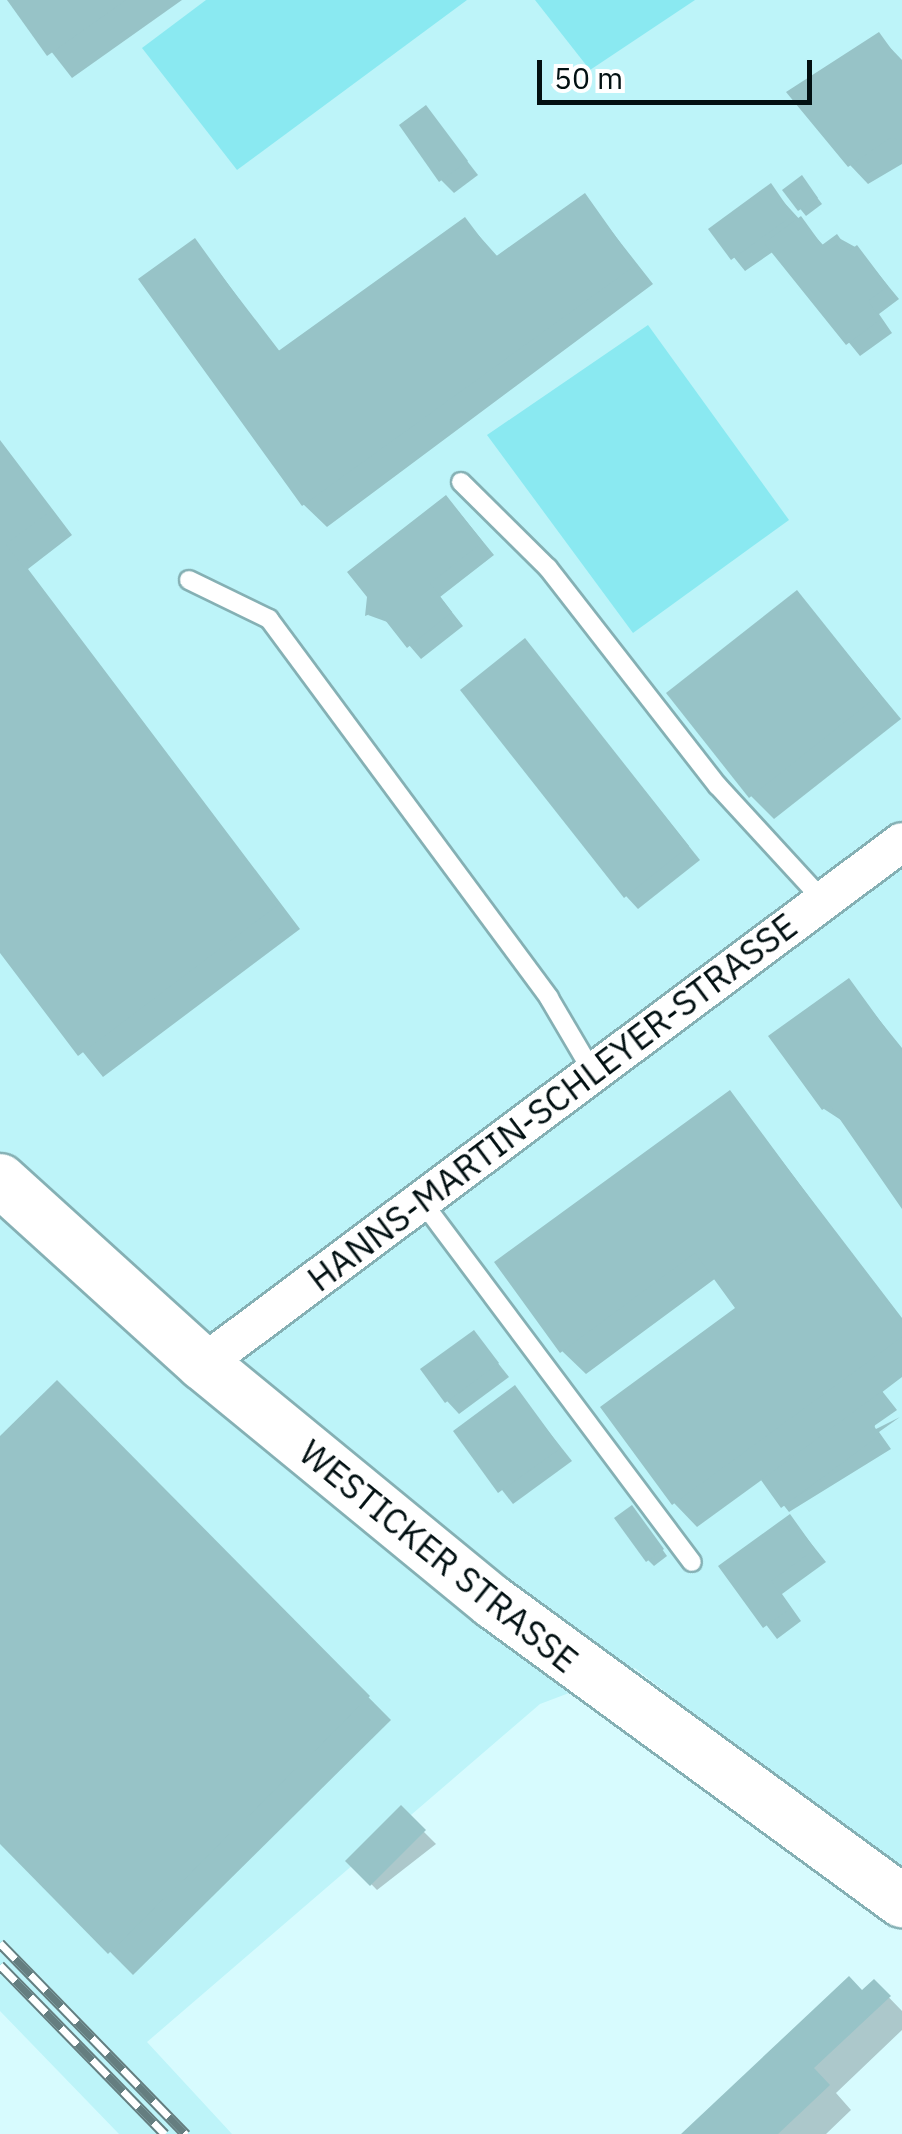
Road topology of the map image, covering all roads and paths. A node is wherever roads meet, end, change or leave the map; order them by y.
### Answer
1 (461, 482) dead end
2 (189, 580) dead end
3 (902, 842) edge
4 (823, 900) junction
5 (592, 1070) junction
6 (0, 1180) edge
7 (420, 1200) junction
8 (203, 1364) junction
9 (692, 1562) dead end
10 (902, 1901) edge

1 - 4 lane
2 - 5 lane
3 - 4 street, HANNS-MARTIN-SCHLEYER-STRASSE
4 - 5 street, HANNS-MARTIN-SCHLEYER-STRASSE
5 - 7 street, HANNS-MARTIN-SCHLEYER-STRASSE
6 - 8 main road, WESTICKER STRASSE
7 - 8 street, HANNS-MARTIN-SCHLEYER-STRASSE
7 - 9 lane
8 - 10 main road, WESTICKER STRASSE

